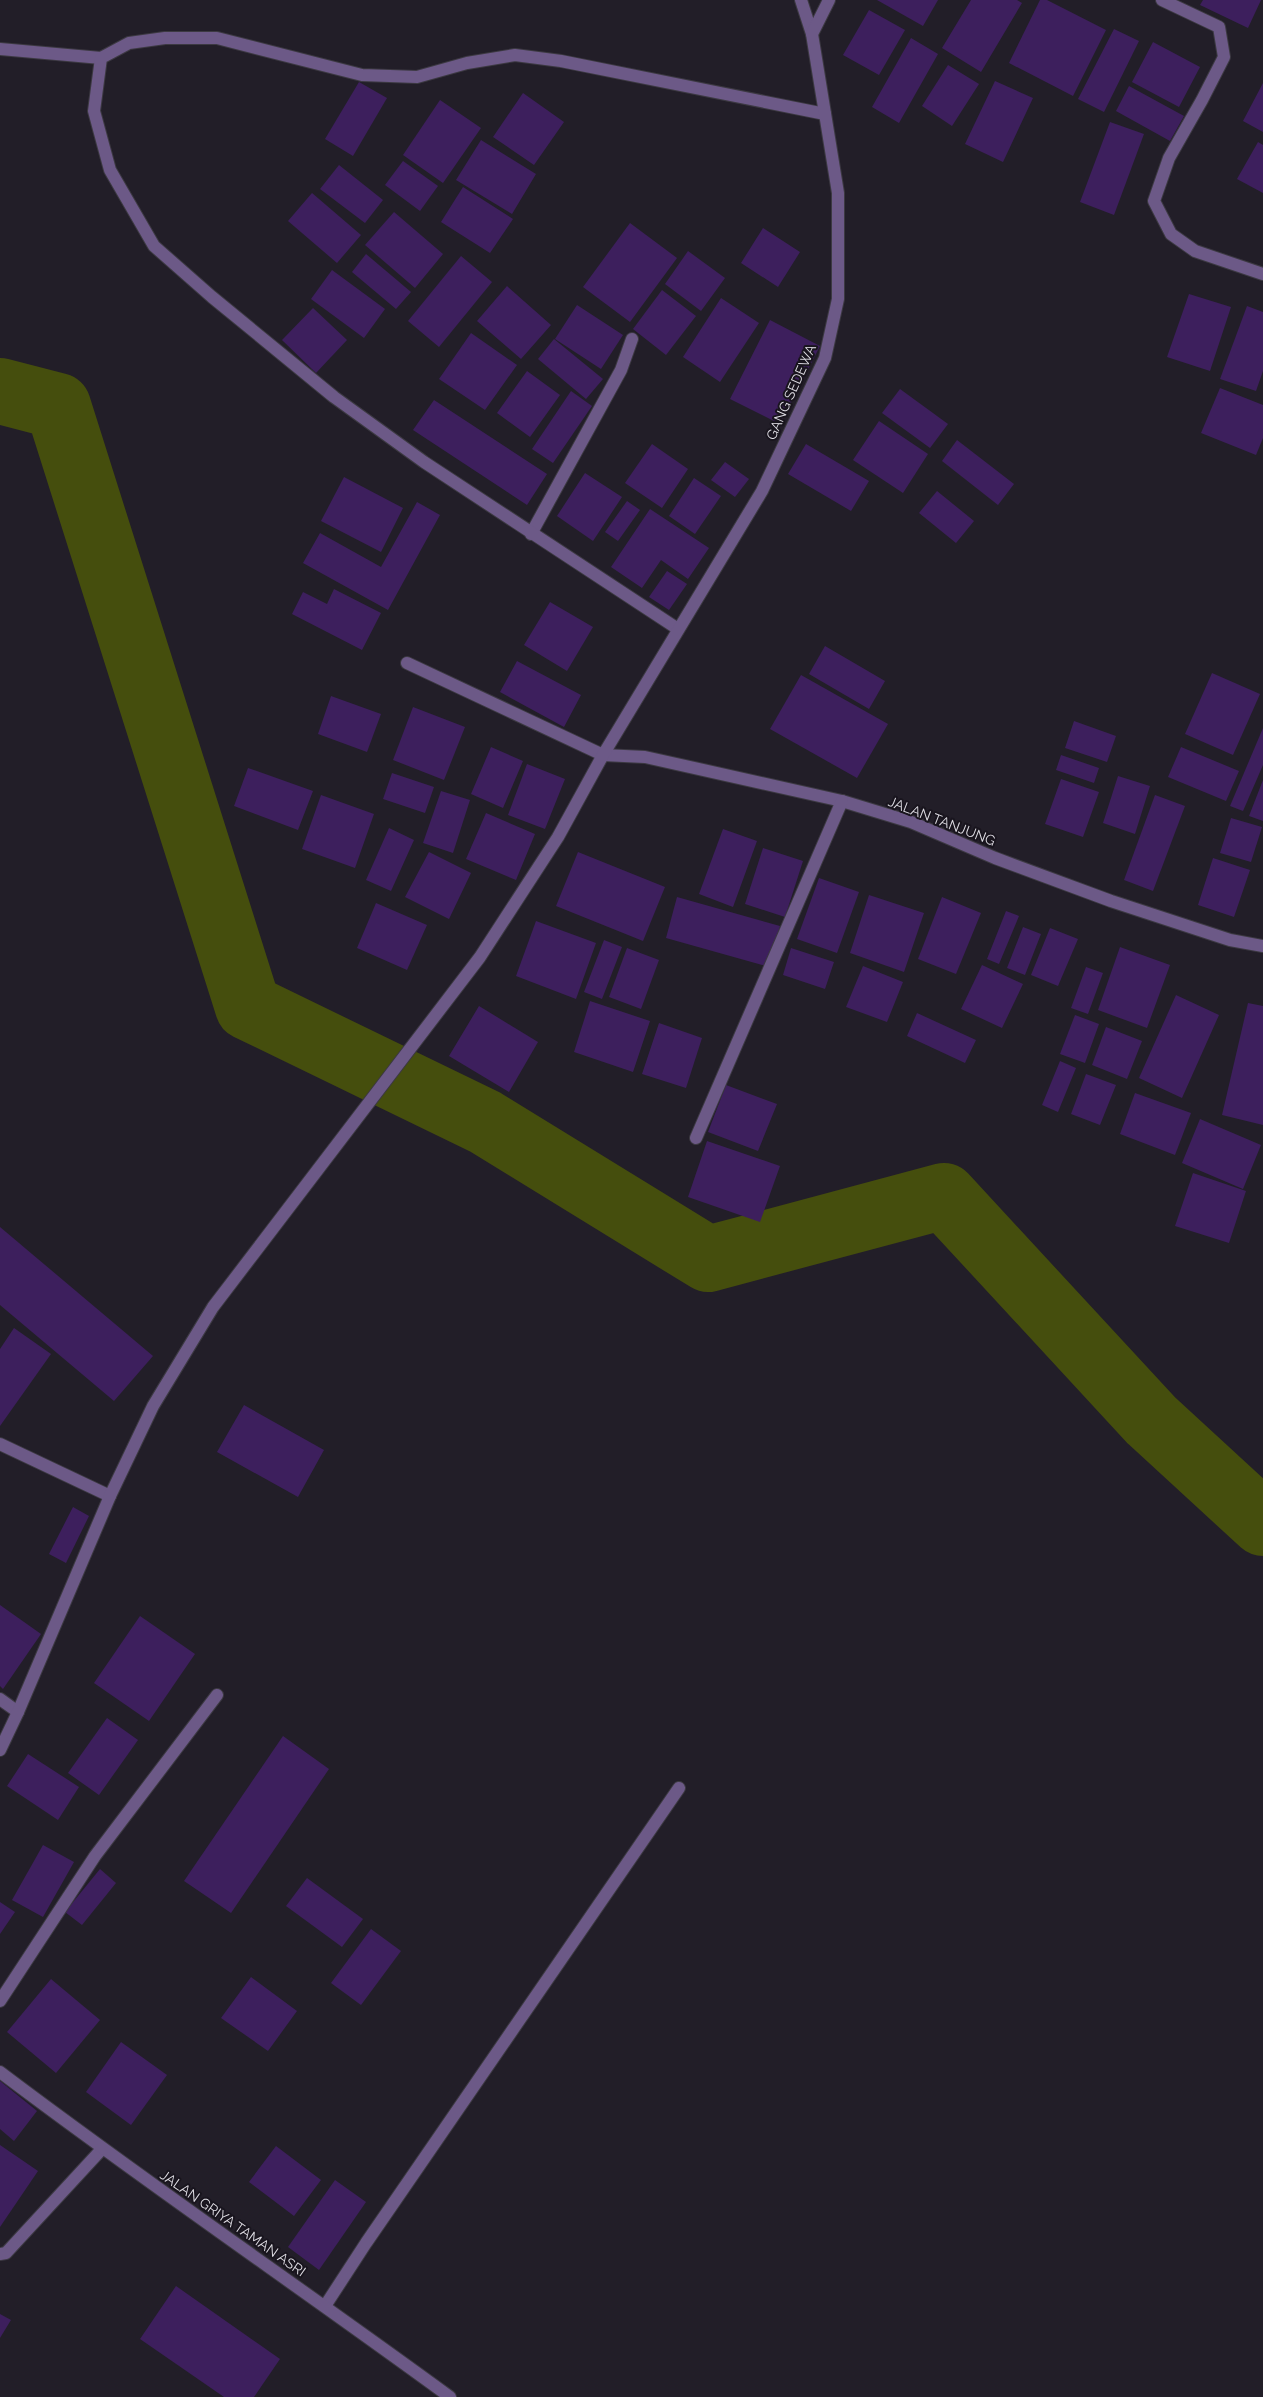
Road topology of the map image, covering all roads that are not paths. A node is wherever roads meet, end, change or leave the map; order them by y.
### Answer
1 (801, 0) edge
2 (829, 0) edge
3 (1162, 0) edge
4 (812, 34) junction
5 (0, 49) edge
6 (101, 58) junction
7 (825, 114) junction
8 (1263, 274) edge
9 (632, 338) dead end
10 (531, 534) junction
11 (678, 629) junction
12 (407, 663) dead end
13 (603, 755) junction
14 (842, 801) junction
15 (1263, 946) edge
16 (696, 1138) dead end
17 (0, 1444) edge
18 (110, 1496) junction
19 (217, 1695) dead end
20 (0, 1699) edge
21 (18, 1712) junction
22 (0, 1750) edge
23 (679, 1788) dead end
24 (0, 2001) edge
25 (0, 2072) edge
26 (102, 2149) junction
27 (0, 2254) edge
28 (325, 2306) junction
29 (450, 2397) edge

1 - 4 street, GANG SEDEWA
2 - 4 street
3 - 8 street
4 - 7 street, GANG SEDEWA
5 - 6 street
6 - 7 street
6 - 10 street
7 - 11 street, GANG SEDEWA
9 - 10 street
10 - 11 street
11 - 13 street, GANG SEDEWA
12 - 13 street
13 - 14 street, JALAN TANJUNG
13 - 18 street, GANG SEDEWA
14 - 15 street, JALAN TANJUNG
14 - 16 street
17 - 18 street
18 - 21 street, GANG SEDEWA
19 - 24 street
20 - 21 street
21 - 22 street, GANG SEDEWA
23 - 28 street
25 - 26 street, JALAN GRIYA TAMAN ASRI
26 - 27 street
26 - 28 street, JALAN GRIYA TAMAN ASRI
28 - 29 street, JALAN GRIYA TAMAN ASRI

